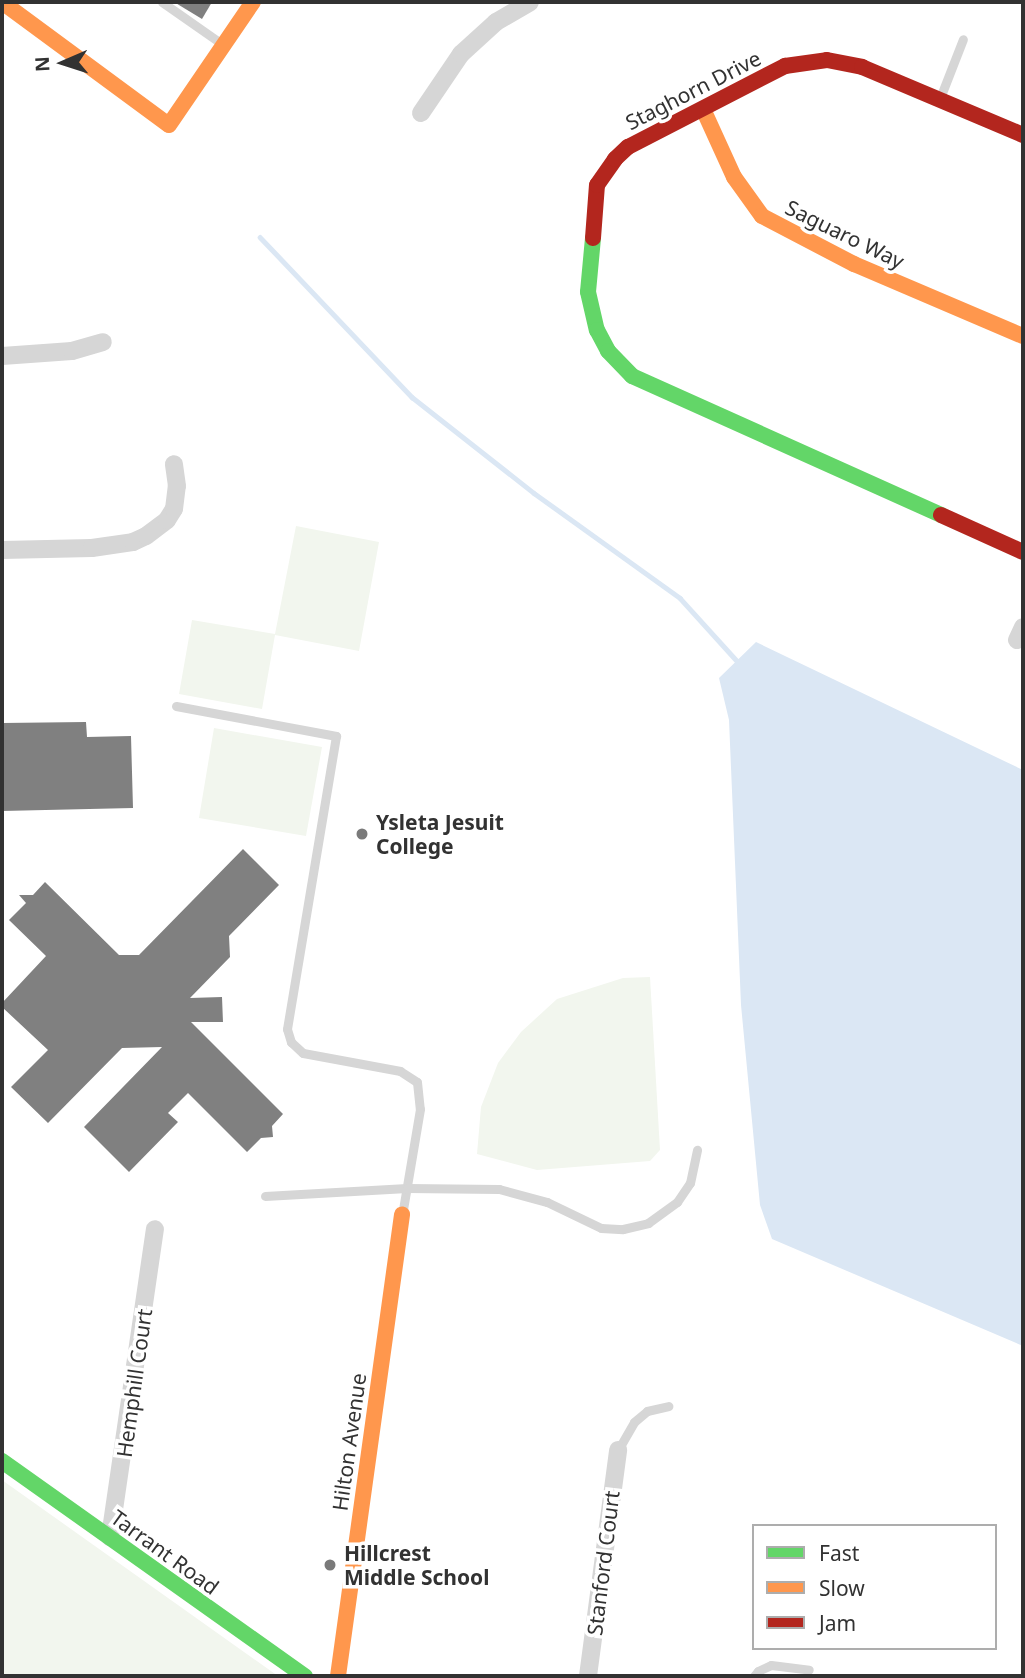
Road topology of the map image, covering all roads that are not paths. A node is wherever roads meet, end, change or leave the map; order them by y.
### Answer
1 (2, 2) edge
2 (162, 2) edge
3 (253, 2) edge
4 (530, 2) edge
5 (962, 38) dead end
6 (223, 45) junction
7 (939, 99) junction
8 (703, 110) junction
9 (421, 113) dead end
10 (1023, 135) edge
11 (1023, 336) edge
12 (103, 342) dead end
13 (2, 356) edge
14 (174, 464) dead end
15 (2, 550) edge
16 (1023, 552) edge
17 (176, 706) dead end
18 (697, 1150) dead end
19 (407, 1188) junction
20 (265, 1196) dead end
21 (402, 1214) joint
22 (155, 1229) dead end
23 (668, 1406) dead end
24 (618, 1450) joint
25 (2, 1461) edge
26 (110, 1537) junction
27 (809, 1670) dead end
28 (305, 1676) edge
29 (338, 1676) edge
30 (588, 1676) edge
31 (754, 1676) edge

1 - 6 street
2 - 6 lane
3 - 6 street
4 - 9 street
5 - 7 lane
7 - 8 street, Staghorn Drive
7 - 10 street, Staghorn Drive
8 - 11 street, Saguaro Way
8 - 16 street, Staghorn Drive
12 - 13 street
14 - 15 street
17 - 19 lane
18 - 19 lane
19 - 20 lane
19 - 21 lane
21 - 29 street, Hilton Avenue
22 - 26 street, Hemphill Court
23 - 24 lane
24 - 30 street, Stanford Court
25 - 26 street, Tarrant Road
26 - 28 street, Tarrant Road
27 - 31 lane

